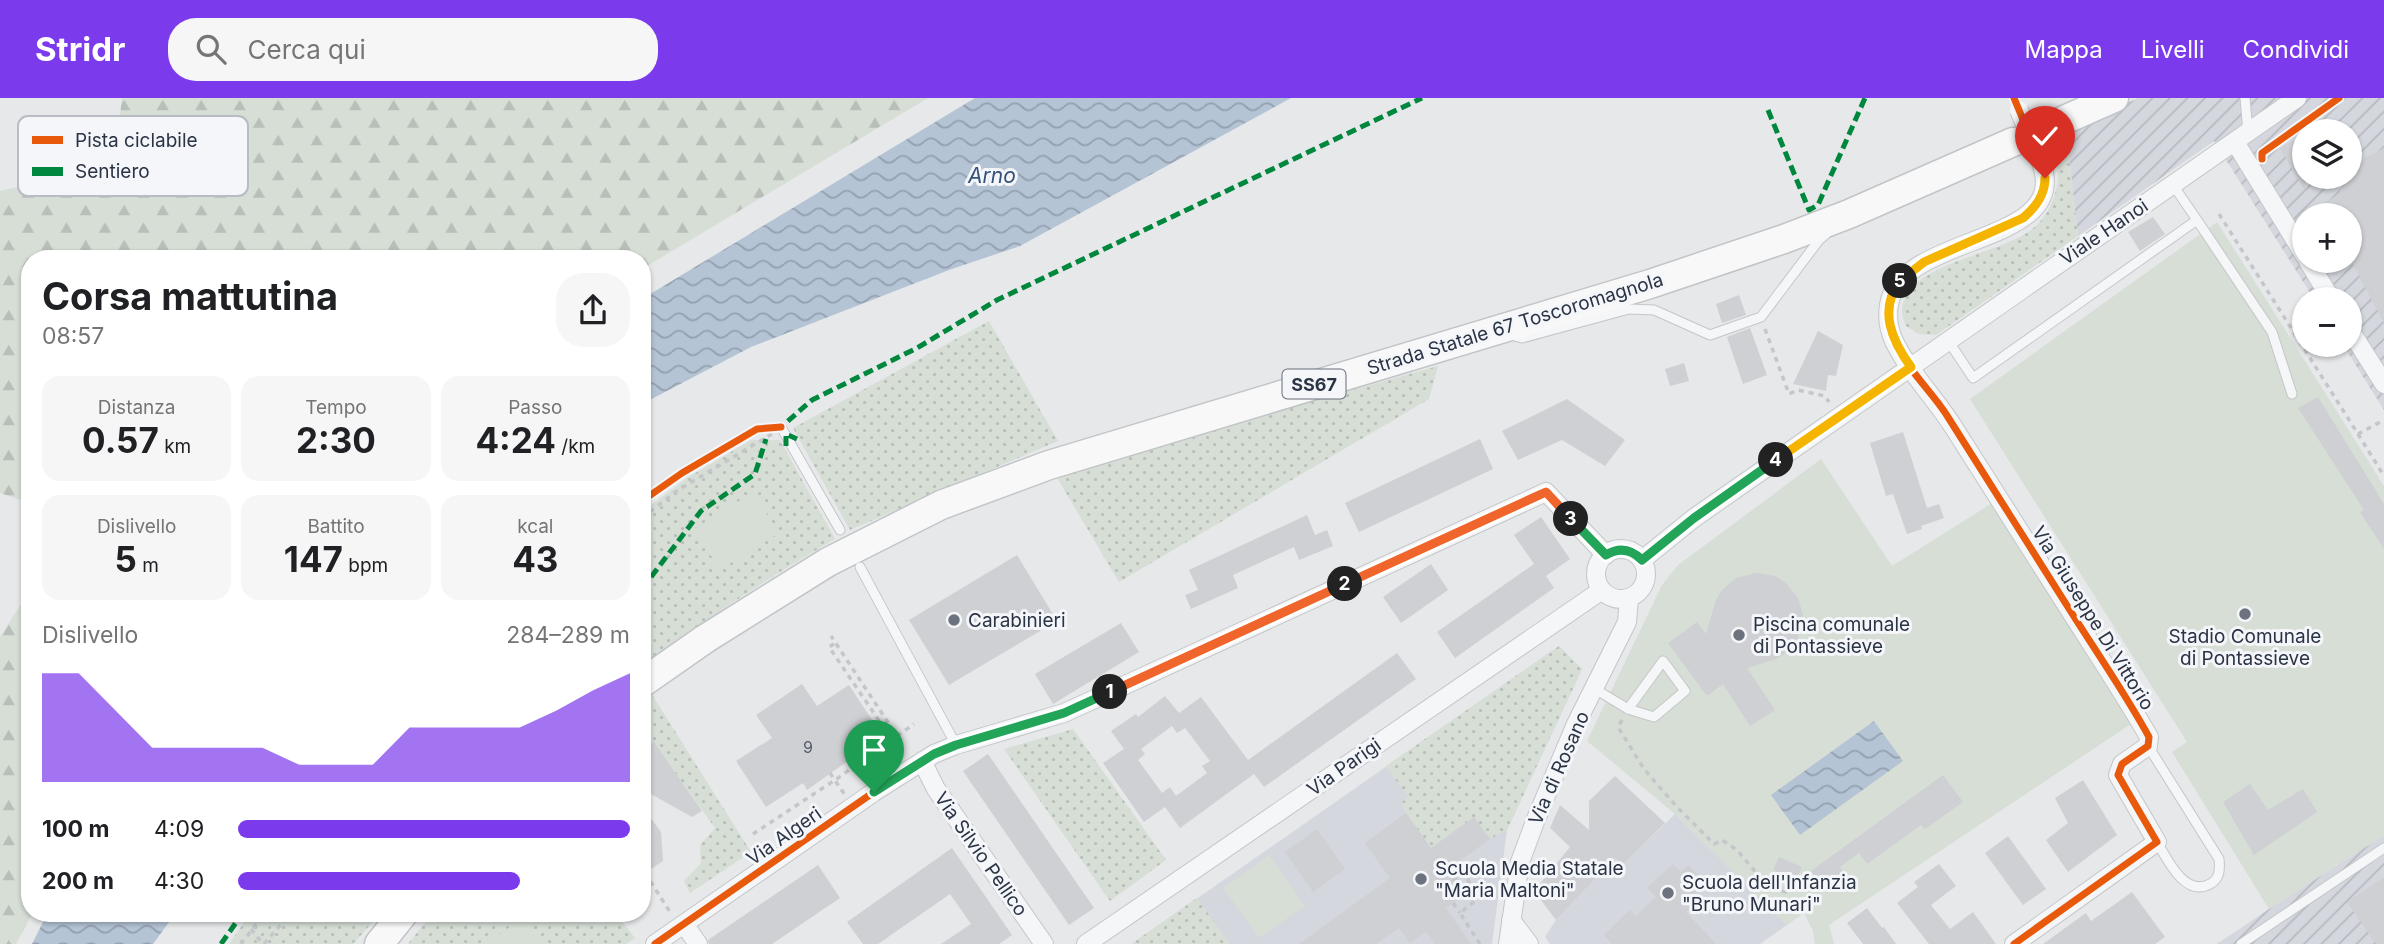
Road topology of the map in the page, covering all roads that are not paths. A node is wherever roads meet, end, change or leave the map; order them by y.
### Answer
1 (2114, 98) edge
2 (2245, 98) edge
3 (2297, 98) edge
4 (2017, 104) edge
5 (2046, 128) dead end
6 (2241, 137) junction
7 (2013, 142) dead end
8 (2173, 185) junction
9 (1849, 214) junction
10 (2197, 220) junction
11 (2292, 232) edge
12 (1496, 331) junction
13 (1949, 342) junction
14 (2362, 349) edge
15 (1911, 367) junction
16 (2384, 384) edge
17 (2292, 394) dead end
18 (781, 427) road end
19 (840, 530) dead end
20 (1606, 555) junction
21 (1642, 560) junction
22 (860, 567) dead end
23 (1602, 590) junction
24 (1629, 598) junction
25 (651, 677) edge
26 (1595, 689) junction
27 (1628, 709) junction
28 (956, 745) junction
29 (2148, 746) junction
30 (928, 758) junction
31 (2157, 842) junction
32 (2384, 848) edge
33 (679, 920) junction
34 (1511, 920) junction
35 (392, 927) edge
36 (368, 944) edge
37 (655, 944) edge
38 (698, 944) edge
39 (1044, 944) edge
40 (1086, 944) edge
41 (1508, 944) edge
42 (1529, 944) edge
43 (2014, 944) edge
44 (2241, 944) edge

1 - 5 main road
2 - 6 lane
3 - 6 street, Viale Hanoi
4 - 15 street, bridge
6 - 8 street, Viale Hanoi
6 - 11 street
7 - 9 main road, Strada Statale 67 Toscoromagnola / SS67
8 - 10 lane
8 - 13 street, Viale Hanoi
9 - 12 main road, Strada Statale 67 Toscoromagnola / SS67
9 - 12 lane
10 - 13 lane
10 - 17 lane
12 - 25 main road, Strada Statale 67 Toscoromagnola / SS67
13 - 15 street, Viale Hanoi
14 - 16 street
15 - 21 street
15 - 29 street, Via Giuseppe Di Vittorio
18 - 19 lane
20 - 21 street
20 - 23 street
20 - 28 street, Via Algeri
21 - 24 street, Via di Rosano
22 - 28 lane
23 - 24 street
23 - 40 street, Via Parigi
24 - 26 street, Via di Rosano
26 - 27 lane
26 - 34 street, Via di Rosano
27 - 27 lane
28 - 30 street, Via Algeri
29 - 31 street
29 - 31 lane
30 - 33 street, Via Algeri
30 - 39 street, Via Silvio Pellico
31 - 43 street
32 - 44 lane
33 - 37 street, Via Algeri
33 - 38 street
34 - 41 street, Via di Rosano
34 - 42 street
35 - 36 main road

